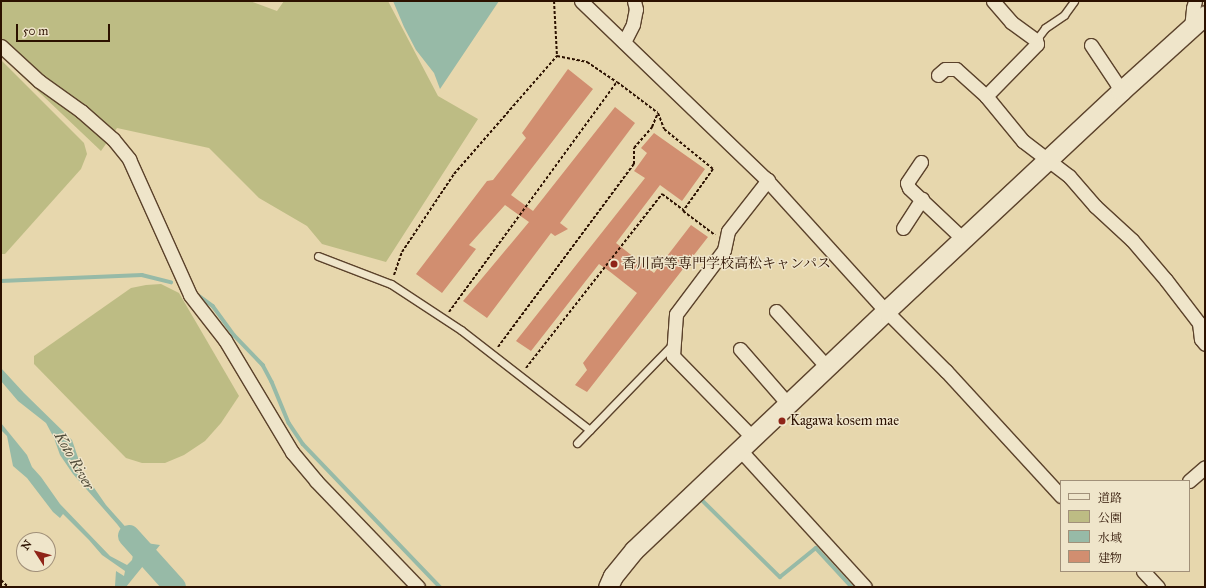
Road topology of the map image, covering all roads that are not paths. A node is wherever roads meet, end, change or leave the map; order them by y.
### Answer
1 (582, 1) edge
2 (634, 1) edge
3 (992, 1) edge
4 (1074, 1) edge
5 (1195, 1) edge
6 (1205, 15) edge
7 (1191, 28) junction
8 (1036, 40) junction
9 (624, 42) junction
10 (1091, 45) dead end
11 (1, 46) edge
12 (938, 75) dead end
13 (1120, 92) junction
14 (986, 96) junction
15 (1047, 160) junction
16 (921, 162) dead end
17 (768, 180) junction
18 (922, 199) junction
19 (903, 228) dead end
20 (963, 239) junction
21 (318, 256) dead end
22 (776, 311) dead end
23 (886, 311) junction
24 (674, 344) junction
25 (1205, 344) edge
26 (740, 349) dead end
27 (827, 367) junction
28 (788, 404) junction
29 (590, 430) junction
30 (577, 443) dead end
31 (747, 444) junction
32 (1205, 467) edge
33 (1190, 480) edge
34 (1060, 495) edge
35 (1144, 572) edge
36 (418, 587) edge
37 (608, 587) edge
38 (865, 587) edge
39 (1158, 587) edge

1 - 9 street
2 - 9 street
3 - 8 street
4 - 8 lane
5 - 7 street
6 - 7 street
7 - 13 street
8 - 14 street
9 - 17 street
10 - 13 street
11 - 36 street
12 - 14 street
13 - 15 street
14 - 15 street
15 - 20 street
15 - 25 street
16 - 18 street
17 - 23 street
17 - 24 street
18 - 19 street
18 - 20 street
20 - 23 street
21 - 29 lane
22 - 27 street
23 - 27 street
23 - 34 street
24 - 29 lane
24 - 31 street
26 - 28 street
27 - 28 street
28 - 31 street
29 - 30 lane
31 - 37 street
31 - 38 street
32 - 33 street
35 - 39 street

